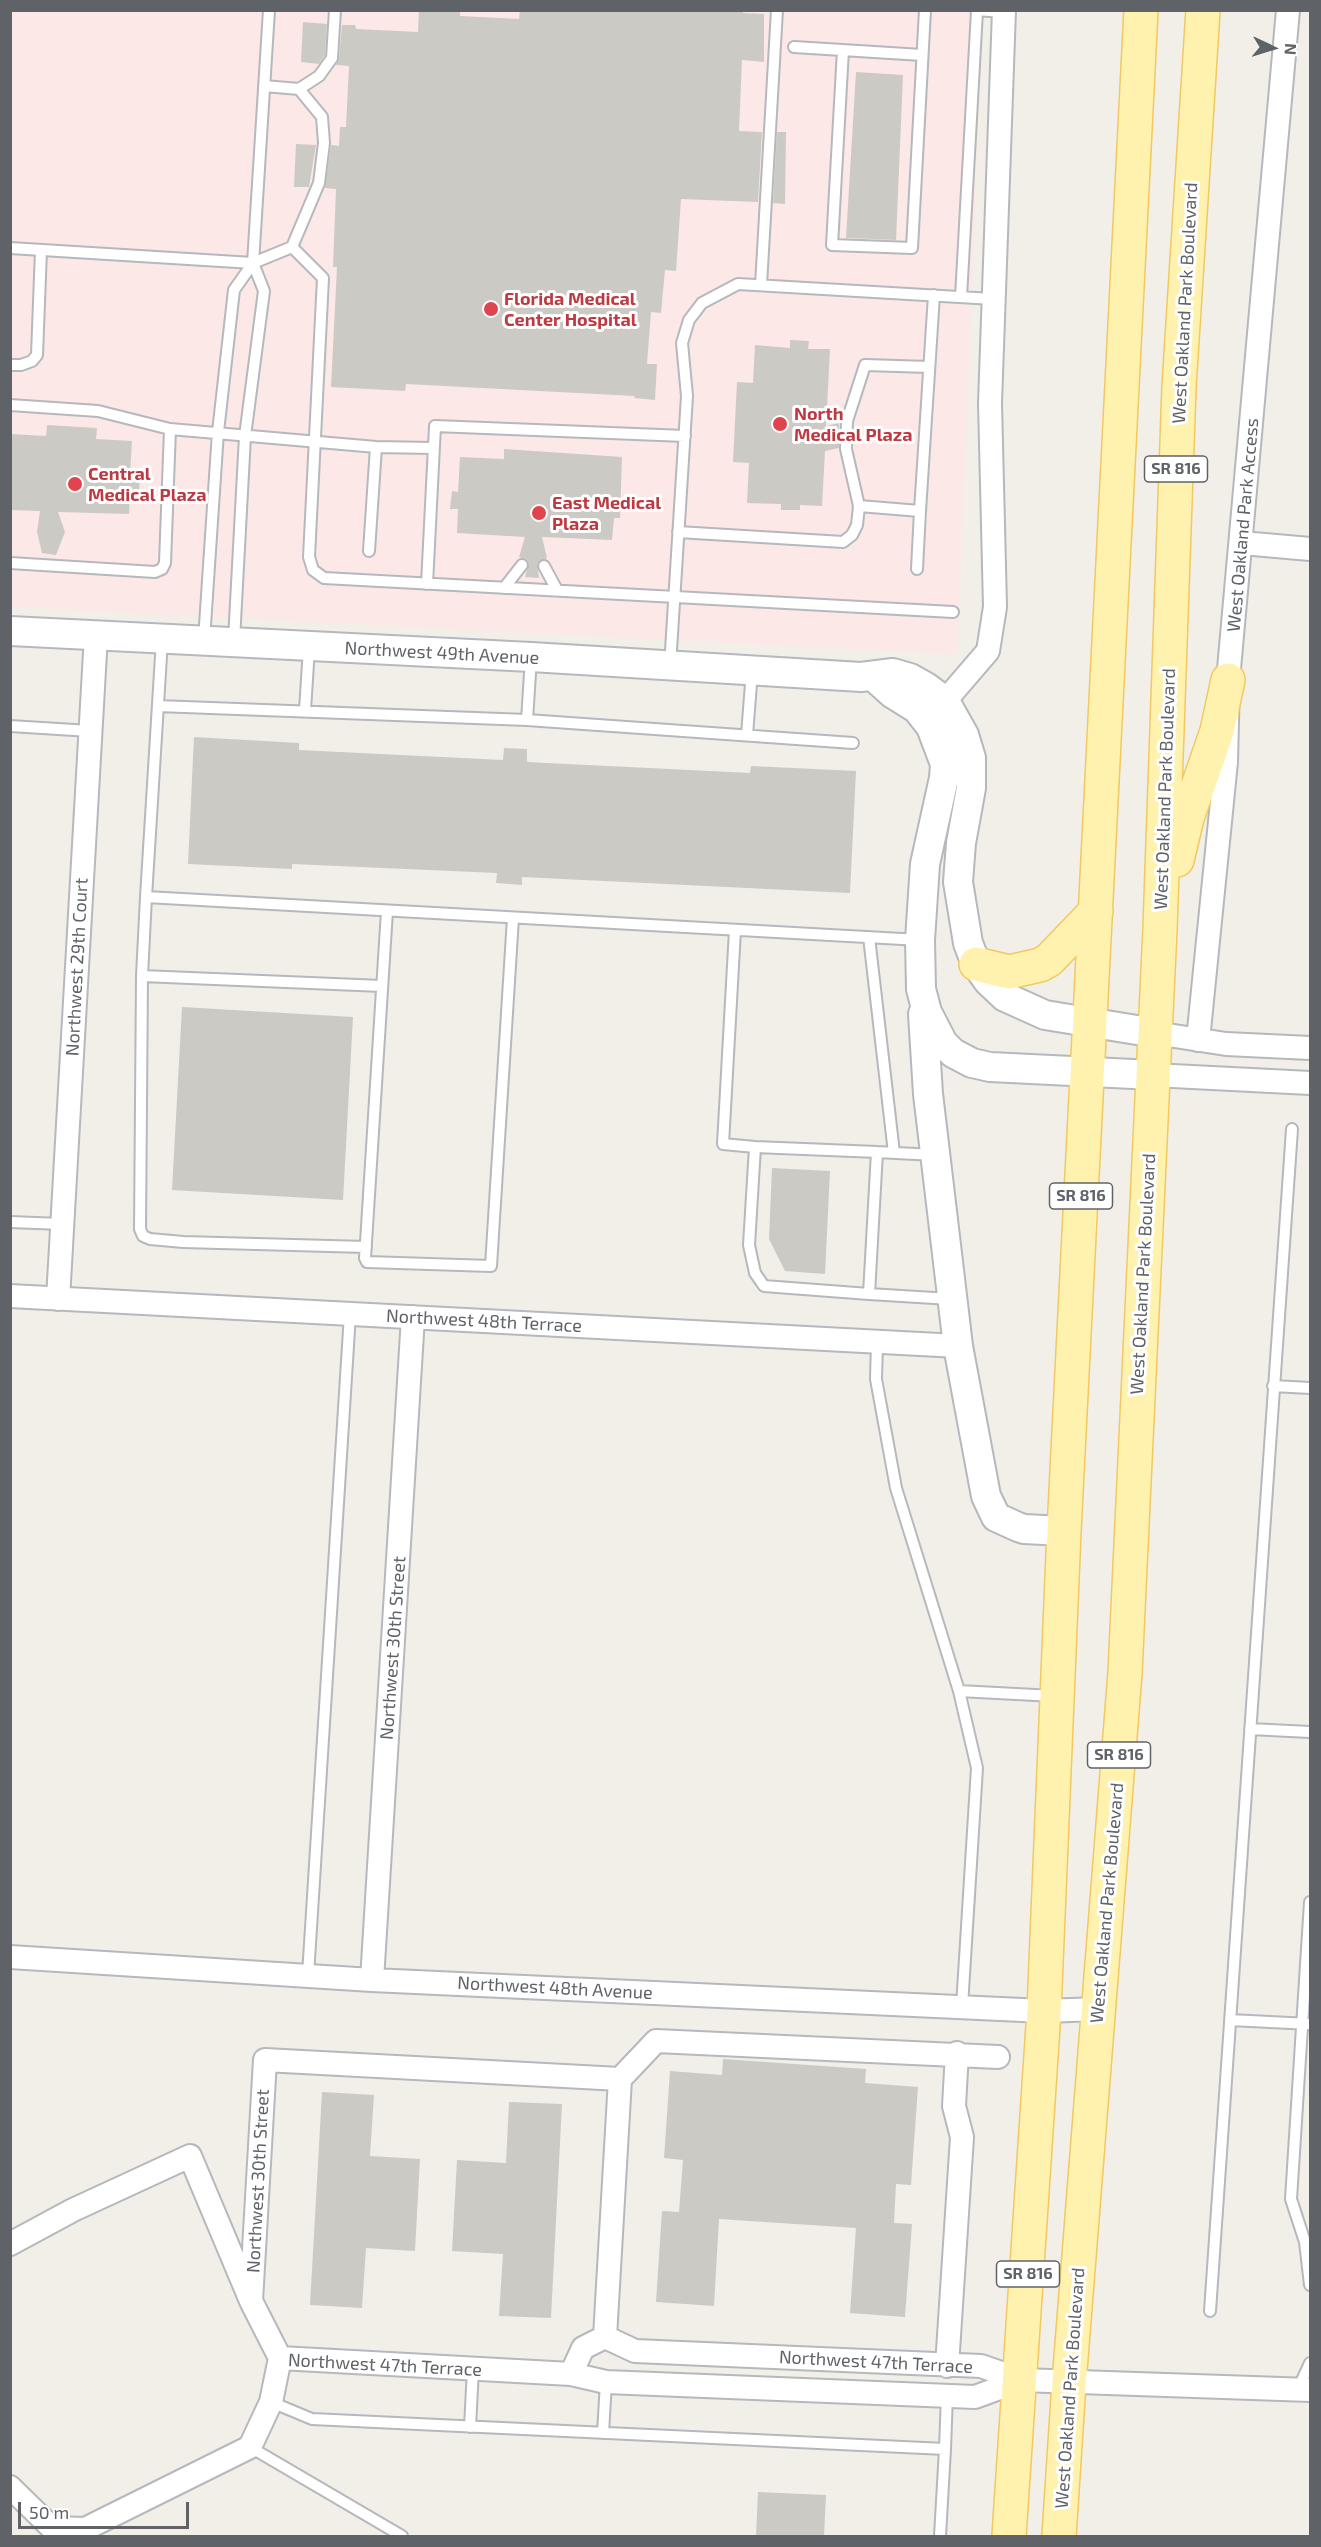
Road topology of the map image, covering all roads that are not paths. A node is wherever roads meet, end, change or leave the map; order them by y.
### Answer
1 (269, 10) edge
2 (335, 10) edge
3 (777, 10) edge
4 (925, 10) edge
5 (976, 10) edge
6 (1141, 10) edge
7 (1203, 10) edge
8 (1288, 10) edge
9 (1003, 11) edge
10 (794, 47) dead end
11 (843, 50) junction
12 (922, 55) junction
13 (264, 86) junction
14 (298, 89) junction
15 (292, 247) junction
16 (10, 248) edge
17 (41, 250) junction
18 (253, 263) junction
19 (761, 285) junction
20 (934, 295) junction
21 (961, 297) junction
22 (993, 299) junction
23 (10, 365) edge
24 (929, 367) junction
25 (10, 405) edge
26 (170, 429) junction
27 (218, 432) junction
28 (245, 436) junction
29 (685, 436) junction
30 (315, 442) junction
31 (376, 447) junction
32 (433, 448) junction
33 (859, 507) junction
34 (920, 511) junction
35 (678, 532) junction
36 (1242, 543) junction
37 (1311, 549) edge
38 (369, 551) dead end
39 (10, 563) edge
40 (522, 565) dead end
41 (544, 567) dead end
42 (917, 569) dead end
43 (428, 584) junction
44 (504, 588) junction
45 (558, 590) junction
46 (674, 597) junction
47 (953, 612) dead end
48 (10, 631) edge
49 (96, 635) junction
50 (162, 640) junction
51 (204, 642) junction
52 (234, 643) junction
53 (309, 646) junction
54 (531, 657) junction
55 (670, 667) junction
56 (752, 671) junction
57 (873, 676) junction
58 (1228, 680) junction
59 (945, 701) junction
60 (158, 706) junction
61 (305, 710) junction
62 (527, 720) junction
63 (10, 726) edge
64 (90, 731) junction
65 (747, 735) junction
66 (853, 742) dead end
67 (146, 897) junction
68 (387, 911) junction
69 (1096, 911) junction
70 (513, 918) junction
71 (1160, 929) junction
72 (735, 930) junction
73 (869, 937) junction
74 (920, 940) junction
75 (976, 964) junction
76 (142, 976) junction
77 (382, 986) junction
78 (921, 989) junction
79 (1090, 1023) junction
80 (1155, 1033) junction
81 (1198, 1040) junction
82 (1311, 1048) edge
83 (1088, 1072) junction
84 (1153, 1075) junction
85 (1311, 1083) edge
86 (1292, 1129) dead end
87 (755, 1147) junction
88 (877, 1152) junction
89 (894, 1153) junction
90 (935, 1155) junction
91 (10, 1222) edge
92 (62, 1224) junction
93 (366, 1247) junction
94 (869, 1294) junction
95 (10, 1296) edge
96 (58, 1299) junction
97 (953, 1299) junction
98 (350, 1314) junction
99 (414, 1317) junction
100 (877, 1342) junction
101 (958, 1346) junction
102 (1273, 1386) junction
103 (1311, 1388) edge
104 (1064, 1531) junction
105 (959, 1691) junction
106 (1058, 1697) junction
107 (1250, 1729) junction
108 (1311, 1731) edge
109 (1311, 1902) edge
110 (10, 1957) edge
111 (308, 1976) junction
112 (372, 1980) junction
113 (962, 2006) junction
114 (1099, 2010) junction
115 (1044, 2011) junction
116 (1230, 2020) junction
117 (1307, 2024) edge
118 (957, 2053) junction
119 (998, 2057) dead end
120 (620, 2079) junction
121 (1308, 2237) edge
122 (10, 2244) edge
123 (1311, 2285) edge
124 (251, 2301) junction
125 (1210, 2311) dead end
126 (605, 2337) junction
127 (280, 2358) junction
128 (1311, 2363) edge
129 (947, 2366) junction
130 (473, 2369) junction
131 (571, 2374) junction
132 (1021, 2380) junction
133 (606, 2382) junction
134 (1069, 2383) junction
135 (1304, 2389) edge
136 (947, 2395) junction
137 (271, 2402) junction
138 (470, 2427) junction
139 (603, 2433) junction
140 (250, 2447) junction
141 (945, 2449) junction
142 (10, 2487) edge
143 (402, 2536) edge
144 (940, 2536) edge
145 (1009, 2536) edge
146 (1059, 2536) edge

1 - 13 lane
2 - 14 lane
3 - 19 lane
4 - 12 lane
5 - 9 lane
5 - 21 lane
6 - 69 main road, SR 816
7 - 71 main road, West Oakland Park Boulevard / SR 816
8 - 36 street, West Oakland Park Access
9 - 22 street
10 - 11 lane
11 - 12 lane
11 - 12 lane
13 - 14 lane
13 - 18 lane
14 - 15 lane
15 - 18 lane
15 - 30 lane
16 - 17 lane
17 - 18 lane
17 - 23 lane
18 - 27 lane
18 - 28 lane
19 - 20 lane
19 - 29 lane
20 - 21 lane
20 - 24 lane
21 - 22 lane
22 - 59 street
24 - 33 lane
24 - 34 lane
25 - 26 lane
26 - 27 lane
26 - 39 lane
27 - 28 lane
27 - 51 lane
28 - 30 lane
28 - 52 lane
29 - 32 lane
29 - 35 lane
30 - 31 lane
30 - 43 lane
31 - 32 lane
31 - 38 lane
32 - 43 lane
33 - 34 lane
33 - 35 lane
34 - 42 lane
35 - 46 lane
36 - 37 street
36 - 58 street, West Oakland Park Access
40 - 44 lane
41 - 45 lane
43 - 44 lane
44 - 45 lane
45 - 46 lane
46 - 47 lane
46 - 55 lane
48 - 49 street, Northwest 49th Avenue
49 - 50 street, Northwest 49th Avenue
49 - 64 street, Northwest 29th Court
50 - 51 street, Northwest 49th Avenue
50 - 60 lane
51 - 52 street, Northwest 49th Avenue
52 - 53 street, Northwest 49th Avenue
53 - 54 street, Northwest 49th Avenue
53 - 61 lane
54 - 55 street, Northwest 49th Avenue
54 - 62 lane
55 - 56 street, Northwest 49th Avenue
56 - 57 street, Northwest 49th Avenue
56 - 65 lane
57 - 59 street, Northwest 49th Avenue
57 - 74 street
58 - 71 main road
58 - 81 street, West Oakland Park Access
59 - 75 street, Northwest 49th Avenue
60 - 61 lane
60 - 67 lane
61 - 62 lane
62 - 65 lane
63 - 64 lane
64 - 92 street, Northwest 29th Court
65 - 66 lane
67 - 68 lane
67 - 76 lane
68 - 70 lane
68 - 77 lane
69 - 75 main road
69 - 79 main road, SR 816
70 - 72 lane
70 - 93 lane
71 - 80 main road, West Oakland Park Boulevard / SR 816
72 - 73 lane
72 - 87 lane
73 - 74 lane
73 - 89 lane
74 - 78 street
75 - 79 street, Northwest 49th Avenue
76 - 77 lane
76 - 93 lane
77 - 93 lane
78 - 83 street
78 - 90 street
79 - 80 street, Northwest 49th Avenue
79 - 83 main road, SR 816
80 - 81 street
80 - 84 main road, West Oakland Park Boulevard / SR 816
81 - 82 street
83 - 84 street
83 - 104 main road, SR 816
84 - 85 street
84 - 114 main road, West Oakland Park Boulevard / SR 816
86 - 102 lane
87 - 88 lane
87 - 94 lane
88 - 89 lane
88 - 94 lane
89 - 90 lane
90 - 97 street
91 - 92 lane
92 - 96 street, Northwest 29th Court
94 - 97 lane
95 - 96 street, Northwest 48th Terrace
96 - 98 street, Northwest 48th Terrace
97 - 101 street
98 - 99 street, Northwest 48th Terrace
98 - 111 lane
99 - 100 street, Northwest 48th Terrace
99 - 112 street, Northwest 30th Street
100 - 101 street, Northwest 48th Terrace
100 - 105 lane
101 - 104 street
102 - 103 lane
102 - 107 lane
104 - 106 main road, SR 816
105 - 106 lane
105 - 113 lane
106 - 115 main road, SR 816
107 - 108 lane
107 - 116 lane
109 - 117 lane
110 - 111 street, Northwest 48th Avenue
111 - 112 street, Northwest 48th Avenue
112 - 113 street, Northwest 48th Avenue
113 - 115 street, Northwest 48th Avenue
114 - 115 street, Northwest 48th Avenue
114 - 134 main road, West Oakland Park Boulevard / SR 816
115 - 132 main road, SR 816
116 - 117 lane
116 - 125 lane
117 - 121 lane
118 - 119 street
118 - 120 street
118 - 129 street
120 - 124 street, Northwest 30th Street
120 - 126 street
121 - 123 lane
122 - 124 street
124 - 127 street
126 - 129 street, Northwest 47th Terrace
126 - 131 street
127 - 130 street, Northwest 47th Terrace
127 - 137 street, Northwest 47th Terrace
128 - 135 lane
129 - 132 street, Northwest 47th Terrace
130 - 131 street, Northwest 47th Terrace
130 - 138 lane
131 - 133 street, Northwest 47th Terrace
132 - 134 street, Northwest 47th Terrace
132 - 136 street, Northwest 47th Terrace
132 - 145 main road, SR 816
133 - 136 street, Northwest 47th Terrace
133 - 139 lane
134 - 135 street, Northwest 47th Terrace
134 - 146 main road, West Oakland Park Boulevard / SR 816
136 - 141 lane
137 - 138 lane
137 - 140 street, Northwest 47th Terrace
138 - 139 lane
139 - 141 lane
140 - 142 street
140 - 143 lane
141 - 144 lane

